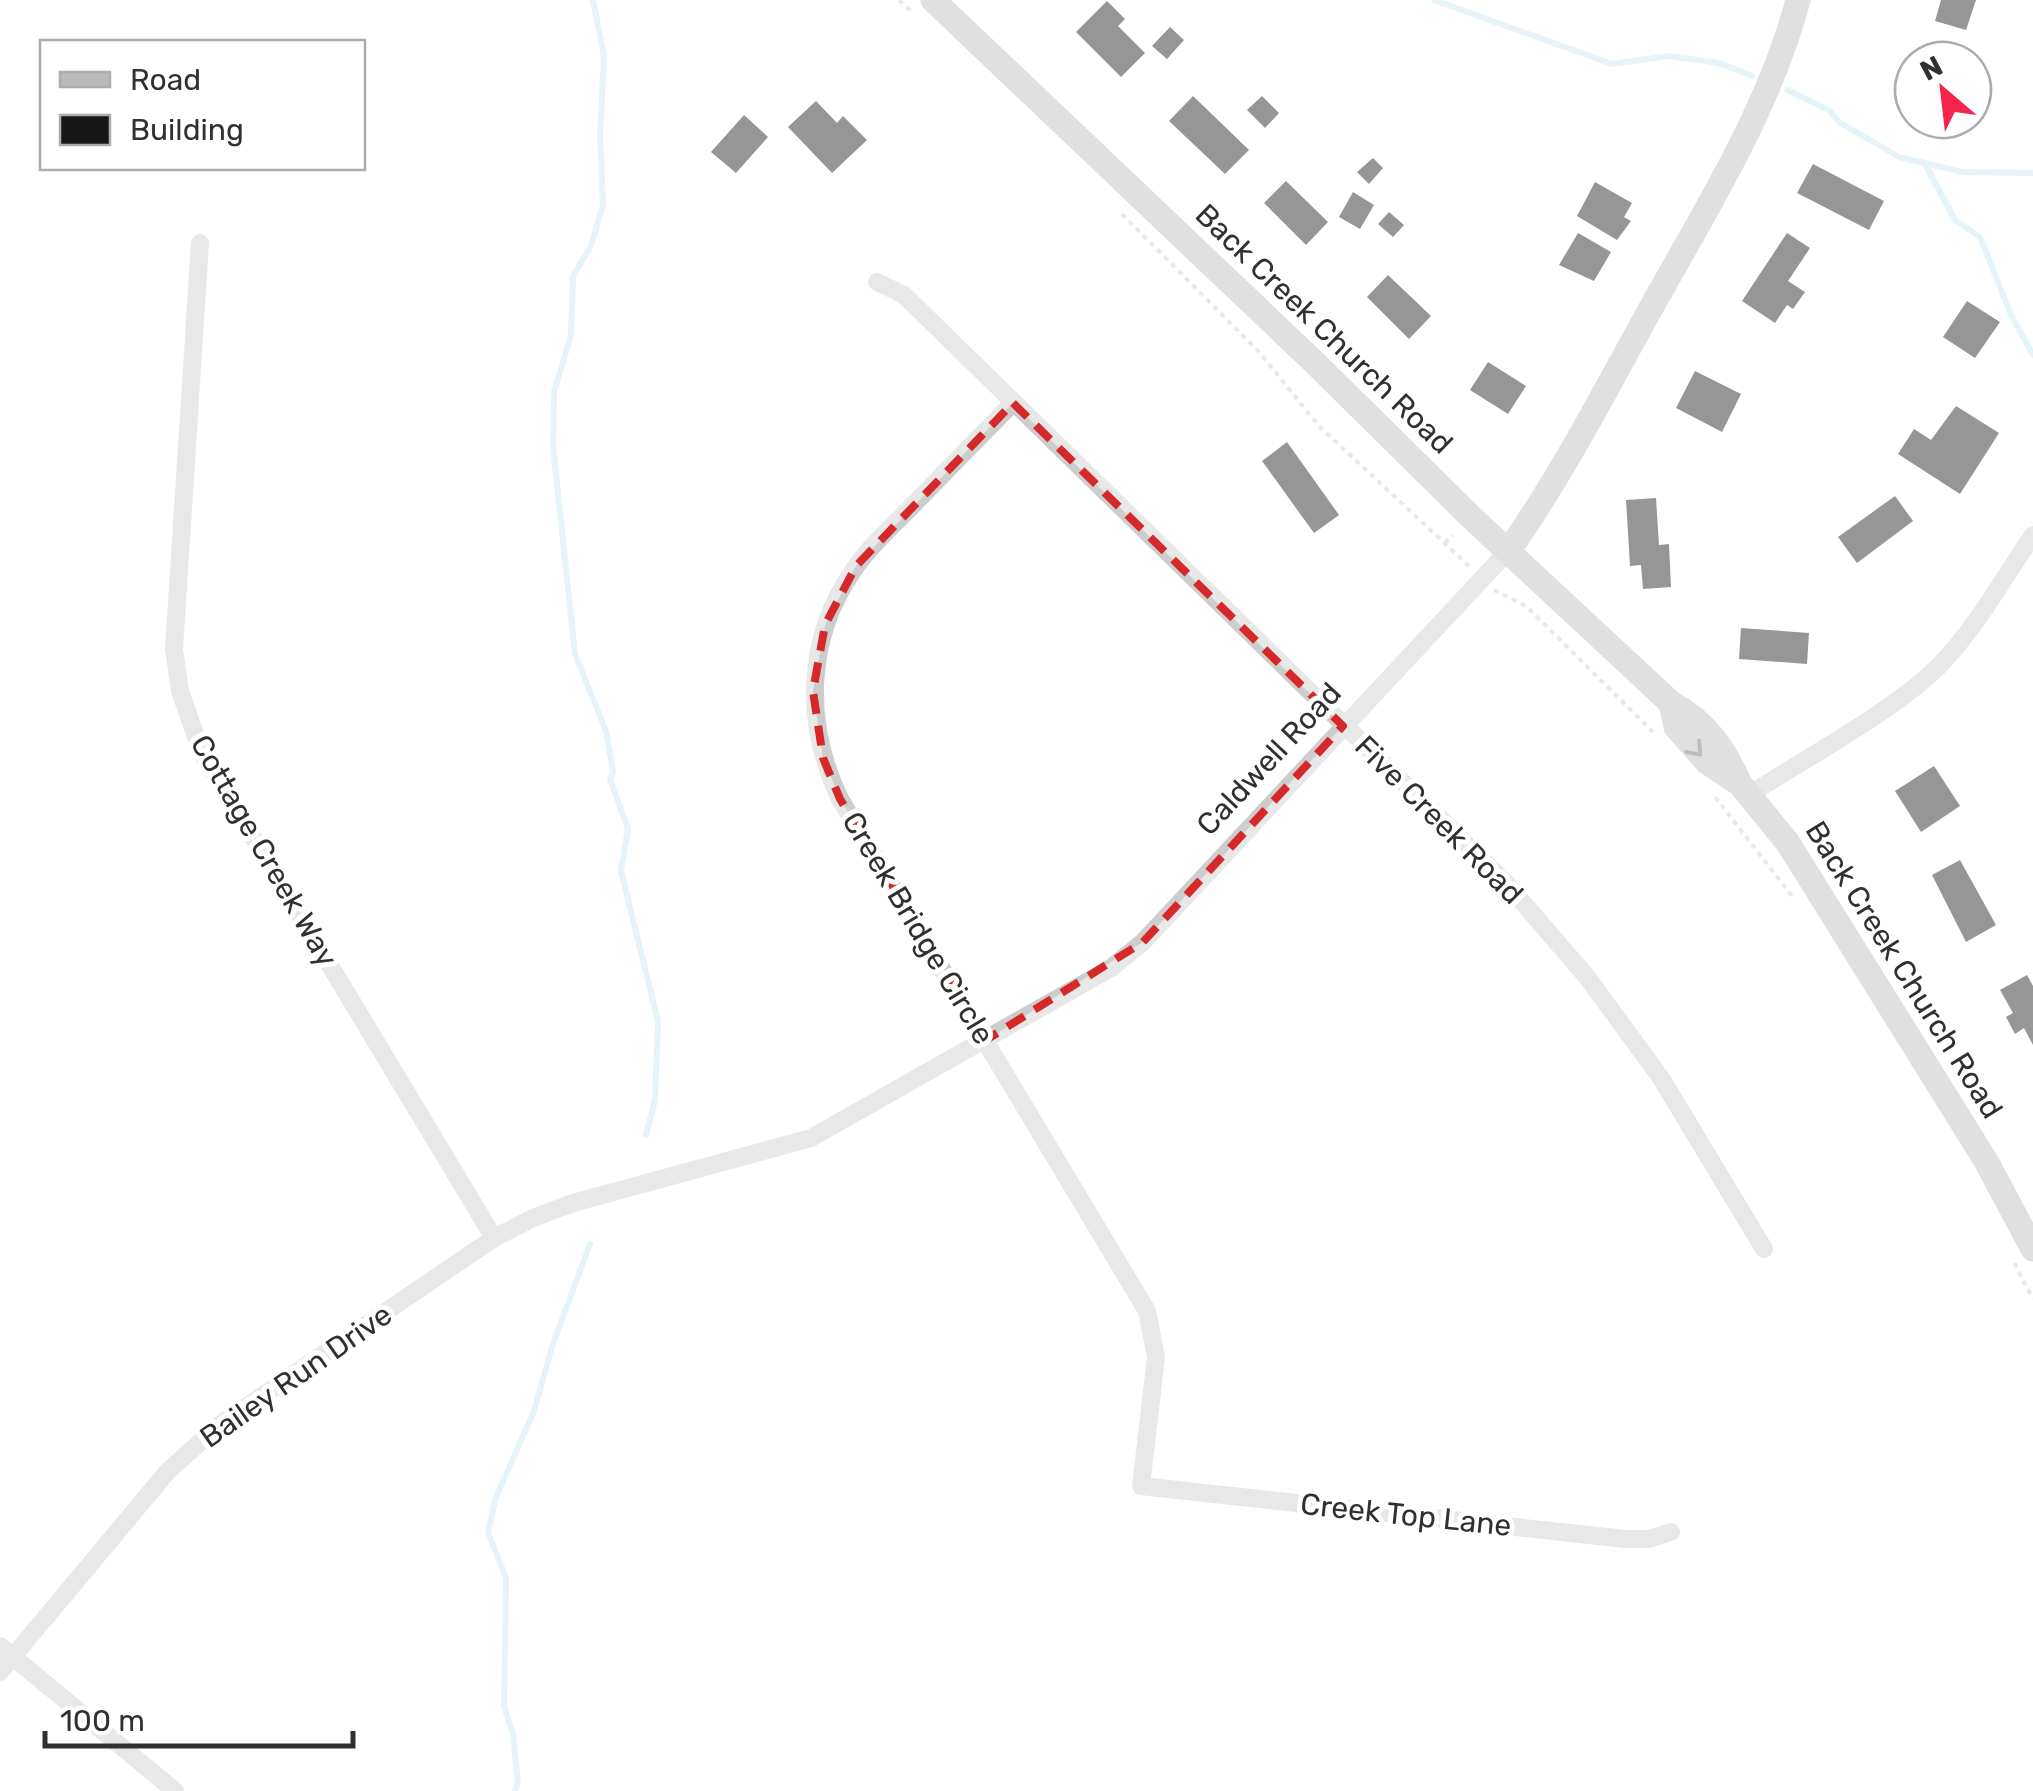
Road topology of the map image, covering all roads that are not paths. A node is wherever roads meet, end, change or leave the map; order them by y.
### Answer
1 (1798, 0) edge
2 (927, 10) edge
3 (200, 244) dead end
4 (877, 282) dead end
5 (1013, 402) junction
6 (2033, 535) edge
7 (1508, 550) junction
8 (1344, 726) junction
9 (1744, 789) junction
10 (986, 1040) junction
11 (494, 1238) junction
12 (1764, 1248) dead end
13 (2033, 1248) edge
14 (1141, 1486) joint
15 (1671, 1532) dead end
16 (7, 1651) edge
17 (0, 1672) edge
18 (153, 1784) edge
19 (175, 1791) edge

1 - 7 street, Caldwell Road
2 - 7 street, Back Creek Church Road
3 - 11 street, Cottage Creek Way
4 - 5 street, Five Creek Road
5 - 8 street, Five Creek Road
5 - 10 street, Creek Bridge Circle
6 - 9 street
7 - 8 street, Caldwell Road
7 - 9 street, Back Creek Church Road
8 - 10 street, Caldwell Road
8 - 12 street, Five Creek Road
9 - 13 street, Back Creek Church Road
10 - 11 street, Caldwell Road
10 - 14 street, Creek Bridge Circle
11 - 16 street, Bailey Run Drive
14 - 15 street, Creek Top Lane
16 - 17 street, Bailey Run Drive
16 - 18 street
18 - 19 street

